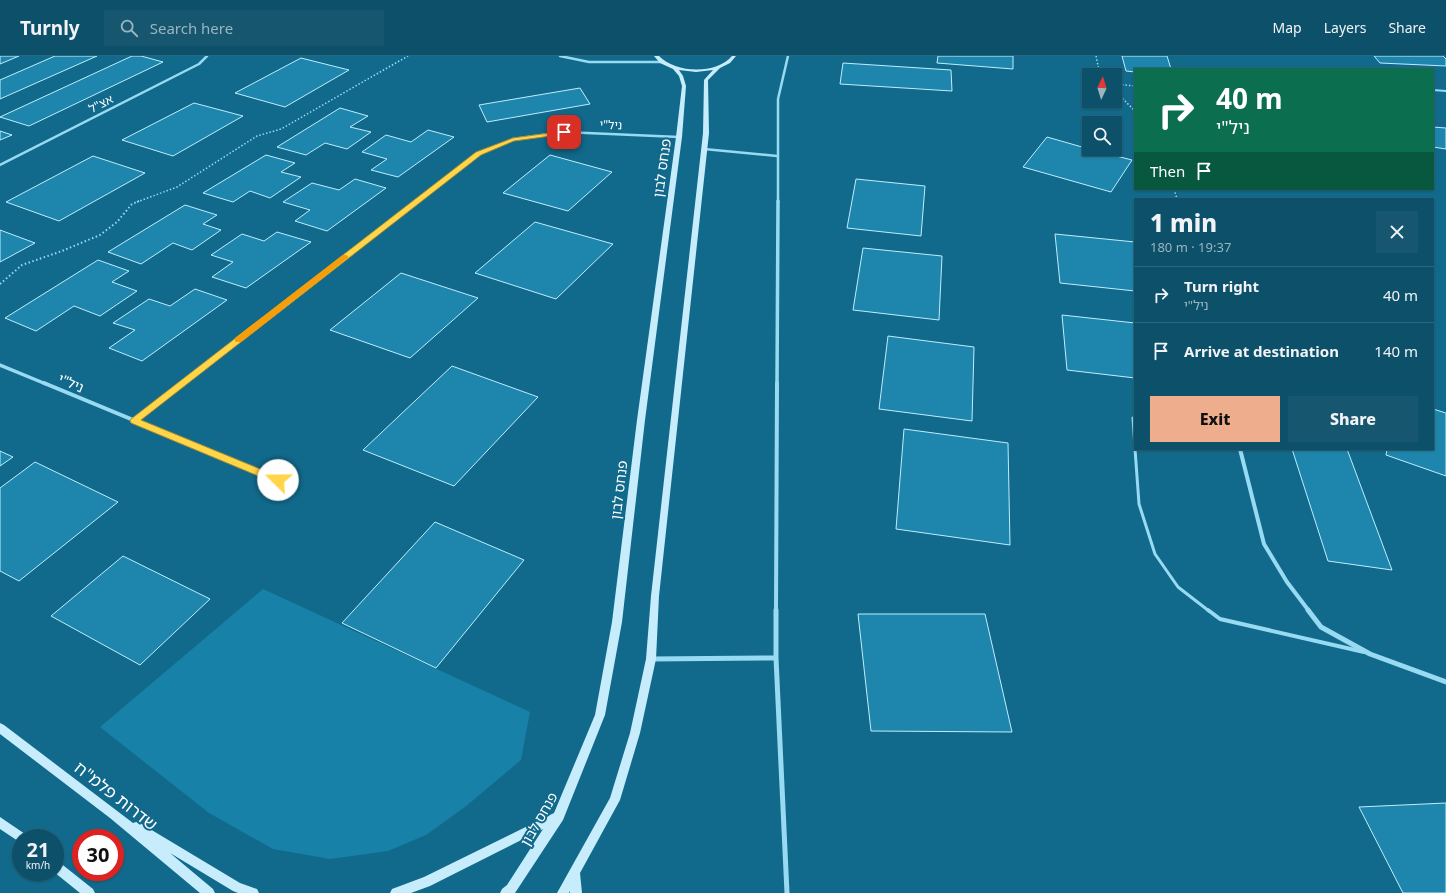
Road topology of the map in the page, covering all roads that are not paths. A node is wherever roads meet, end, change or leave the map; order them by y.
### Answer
1 (207, 56) edge
2 (560, 56) edge
3 (656, 56) edge
4 (734, 56) edge
5 (788, 56) edge
6 (661, 62) junction
7 (718, 67) junction
8 (675, 68) junction
9 (1434, 90) edge
10 (1446, 92) edge
11 (679, 137) junction
12 (704, 149) junction
13 (777, 156) junction
14 (0, 165) edge
15 (0, 365) edge
16 (1133, 418) dead end
17 (134, 421) junction
18 (1134, 434) edge
19 (1135, 450) edge
20 (1240, 450) edge
21 (278, 480) dead end
22 (1370, 654) junction
23 (776, 658) junction
24 (651, 660) junction
25 (1446, 682) edge
26 (0, 728) edge
27 (114, 814) junction
28 (559, 815) junction
29 (0, 822) edge
30 (12, 831) edge
31 (64, 873) edge
32 (575, 873) junction
33 (89, 893) edge
34 (209, 893) edge
35 (253, 893) edge
36 (396, 893) edge
37 (506, 893) edge
38 (563, 893) edge
39 (576, 893) edge
40 (786, 893) edge

1 - 14 street, אצ"ל
2 - 6 street
3 - 6 street
4 - 7 street
5 - 13 street
6 - 8 street
7 - 8 street
7 - 12 street
8 - 11 street, פנחס לבון
9 - 10 lane
11 - 17 street, ניל"י
11 - 28 street, פנחס לבון
12 - 13 street
12 - 24 street
13 - 23 street
15 - 17 street, ניל"י
16 - 18 lane
17 - 21 street, ניל"י
19 - 22 lane
20 - 22 street
22 - 25 street
23 - 24 street
23 - 40 street
24 - 32 street
26 - 27 street, שדרות פלמ"ח
27 - 34 street, שדרות פלמ"ח
27 - 35 street
28 - 36 street
28 - 37 street, פנחס לבון
29 - 30 street
31 - 33 street
32 - 38 street
32 - 39 street

